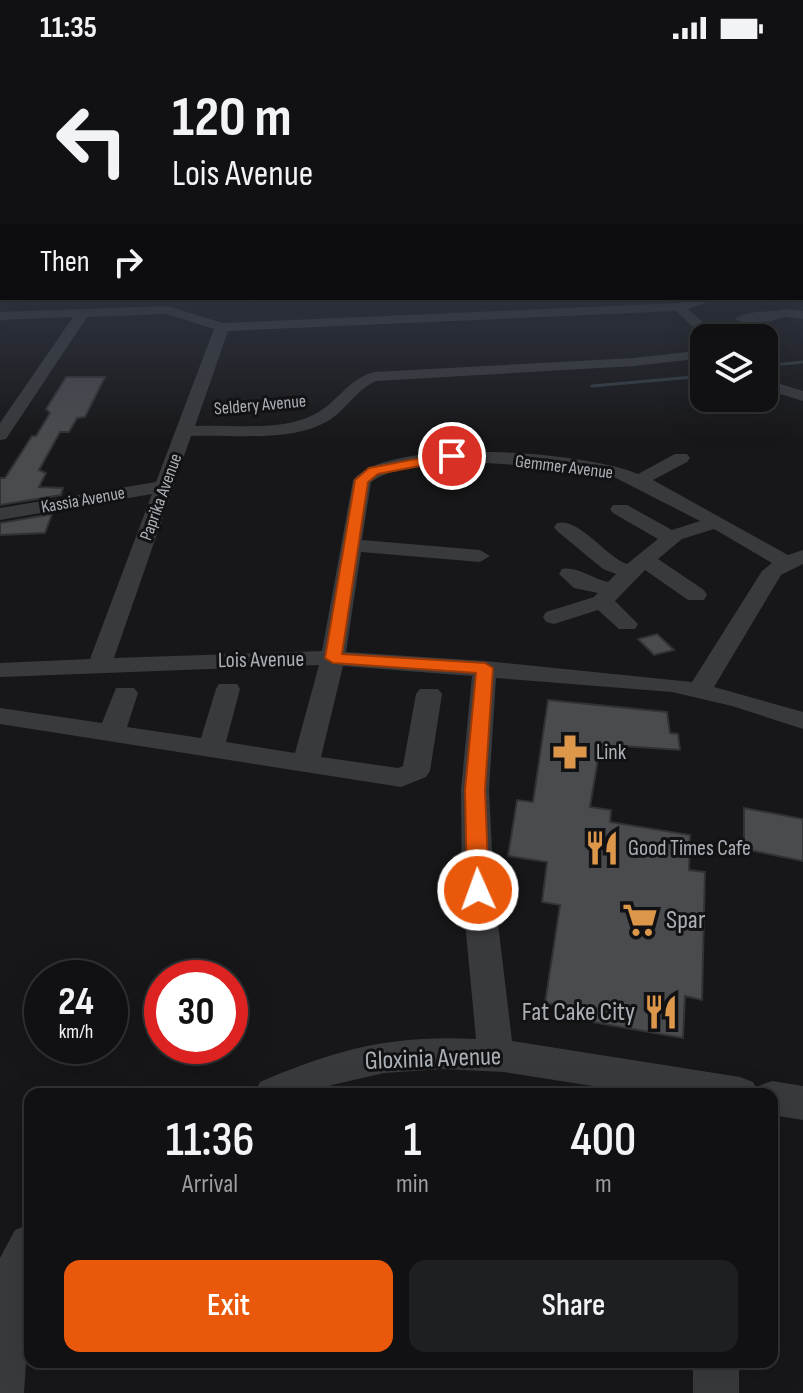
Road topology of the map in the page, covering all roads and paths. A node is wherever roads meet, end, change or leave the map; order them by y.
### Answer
1 (80, 317) edge
2 (194, 317) edge
3 (442, 317) edge
4 (774, 317) edge
5 (760, 324) dead end
6 (222, 327) junction
7 (690, 356) edge
8 (778, 388) edge
9 (803, 396) edge
10 (186, 431) junction
11 (0, 435) edge
12 (681, 458) dead end
13 (638, 481) junction
14 (166, 486) junction
15 (620, 509) dead end
16 (0, 514) edge
17 (713, 523) junction
18 (564, 527) dead end
19 (672, 538) junction
20 (351, 546) junction
21 (480, 556) dead end
22 (794, 559) edge
23 (637, 566) junction
24 (570, 574) dead end
25 (696, 595) dead end
26 (608, 596) junction
27 (554, 617) dead end
28 (627, 624) dead end
29 (333, 658) junction
30 (99, 666) junction
31 (485, 668) junction
32 (0, 670) edge
33 (228, 689) dead end
34 (700, 689) junction
35 (125, 693) dead end
36 (429, 694) dead end
37 (0, 716) edge
38 (803, 721) edge
39 (112, 734) junction
40 (211, 750) junction
41 (306, 764) junction
42 (495, 1054) junction
43 (286, 1088) edge
44 (697, 1088) edge
45 (778, 1099) edge
46 (803, 1103) edge
47 (24, 1253) edge
48 (716, 1368) edge
49 (1, 1393) edge
50 (716, 1393) edge

1 - 11 street
2 - 6 street
3 - 6 street
4 - 5 street
6 - 10 street, Paprika Avenue
7 - 10 street, Seldery Avenue
8 - 9 street
10 - 14 street, Paprika Avenue
12 - 13 street
13 - 17 street, Gemmer Avenue
13 - 20 street, Gemmer Avenue
14 - 16 street, Kassia Avenue
14 - 30 street, Paprika Avenue
15 - 19 street
17 - 19 street
17 - 22 street, Gemmer Avenue
18 - 23 street
19 - 23 street
20 - 21 street
20 - 29 street, Gemmer Avenue
22 - 34 street
23 - 25 street
23 - 26 street
24 - 26 street
26 - 27 street
26 - 28 street
29 - 30 street, Lois Avenue
29 - 31 street, Lois Avenue
29 - 41 street, Gemmer Avenue
30 - 32 street, Lois Avenue
31 - 34 street, Lois Avenue
31 - 42 street
33 - 40 street
34 - 38 street, Lois Avenue
35 - 39 street
36 - 41 street
37 - 39 street
39 - 40 street
40 - 41 street
42 - 43 street, Gloxinia Avenue
42 - 44 street, Gloxinia Avenue
45 - 46 street
47 - 49 street
48 - 50 street

